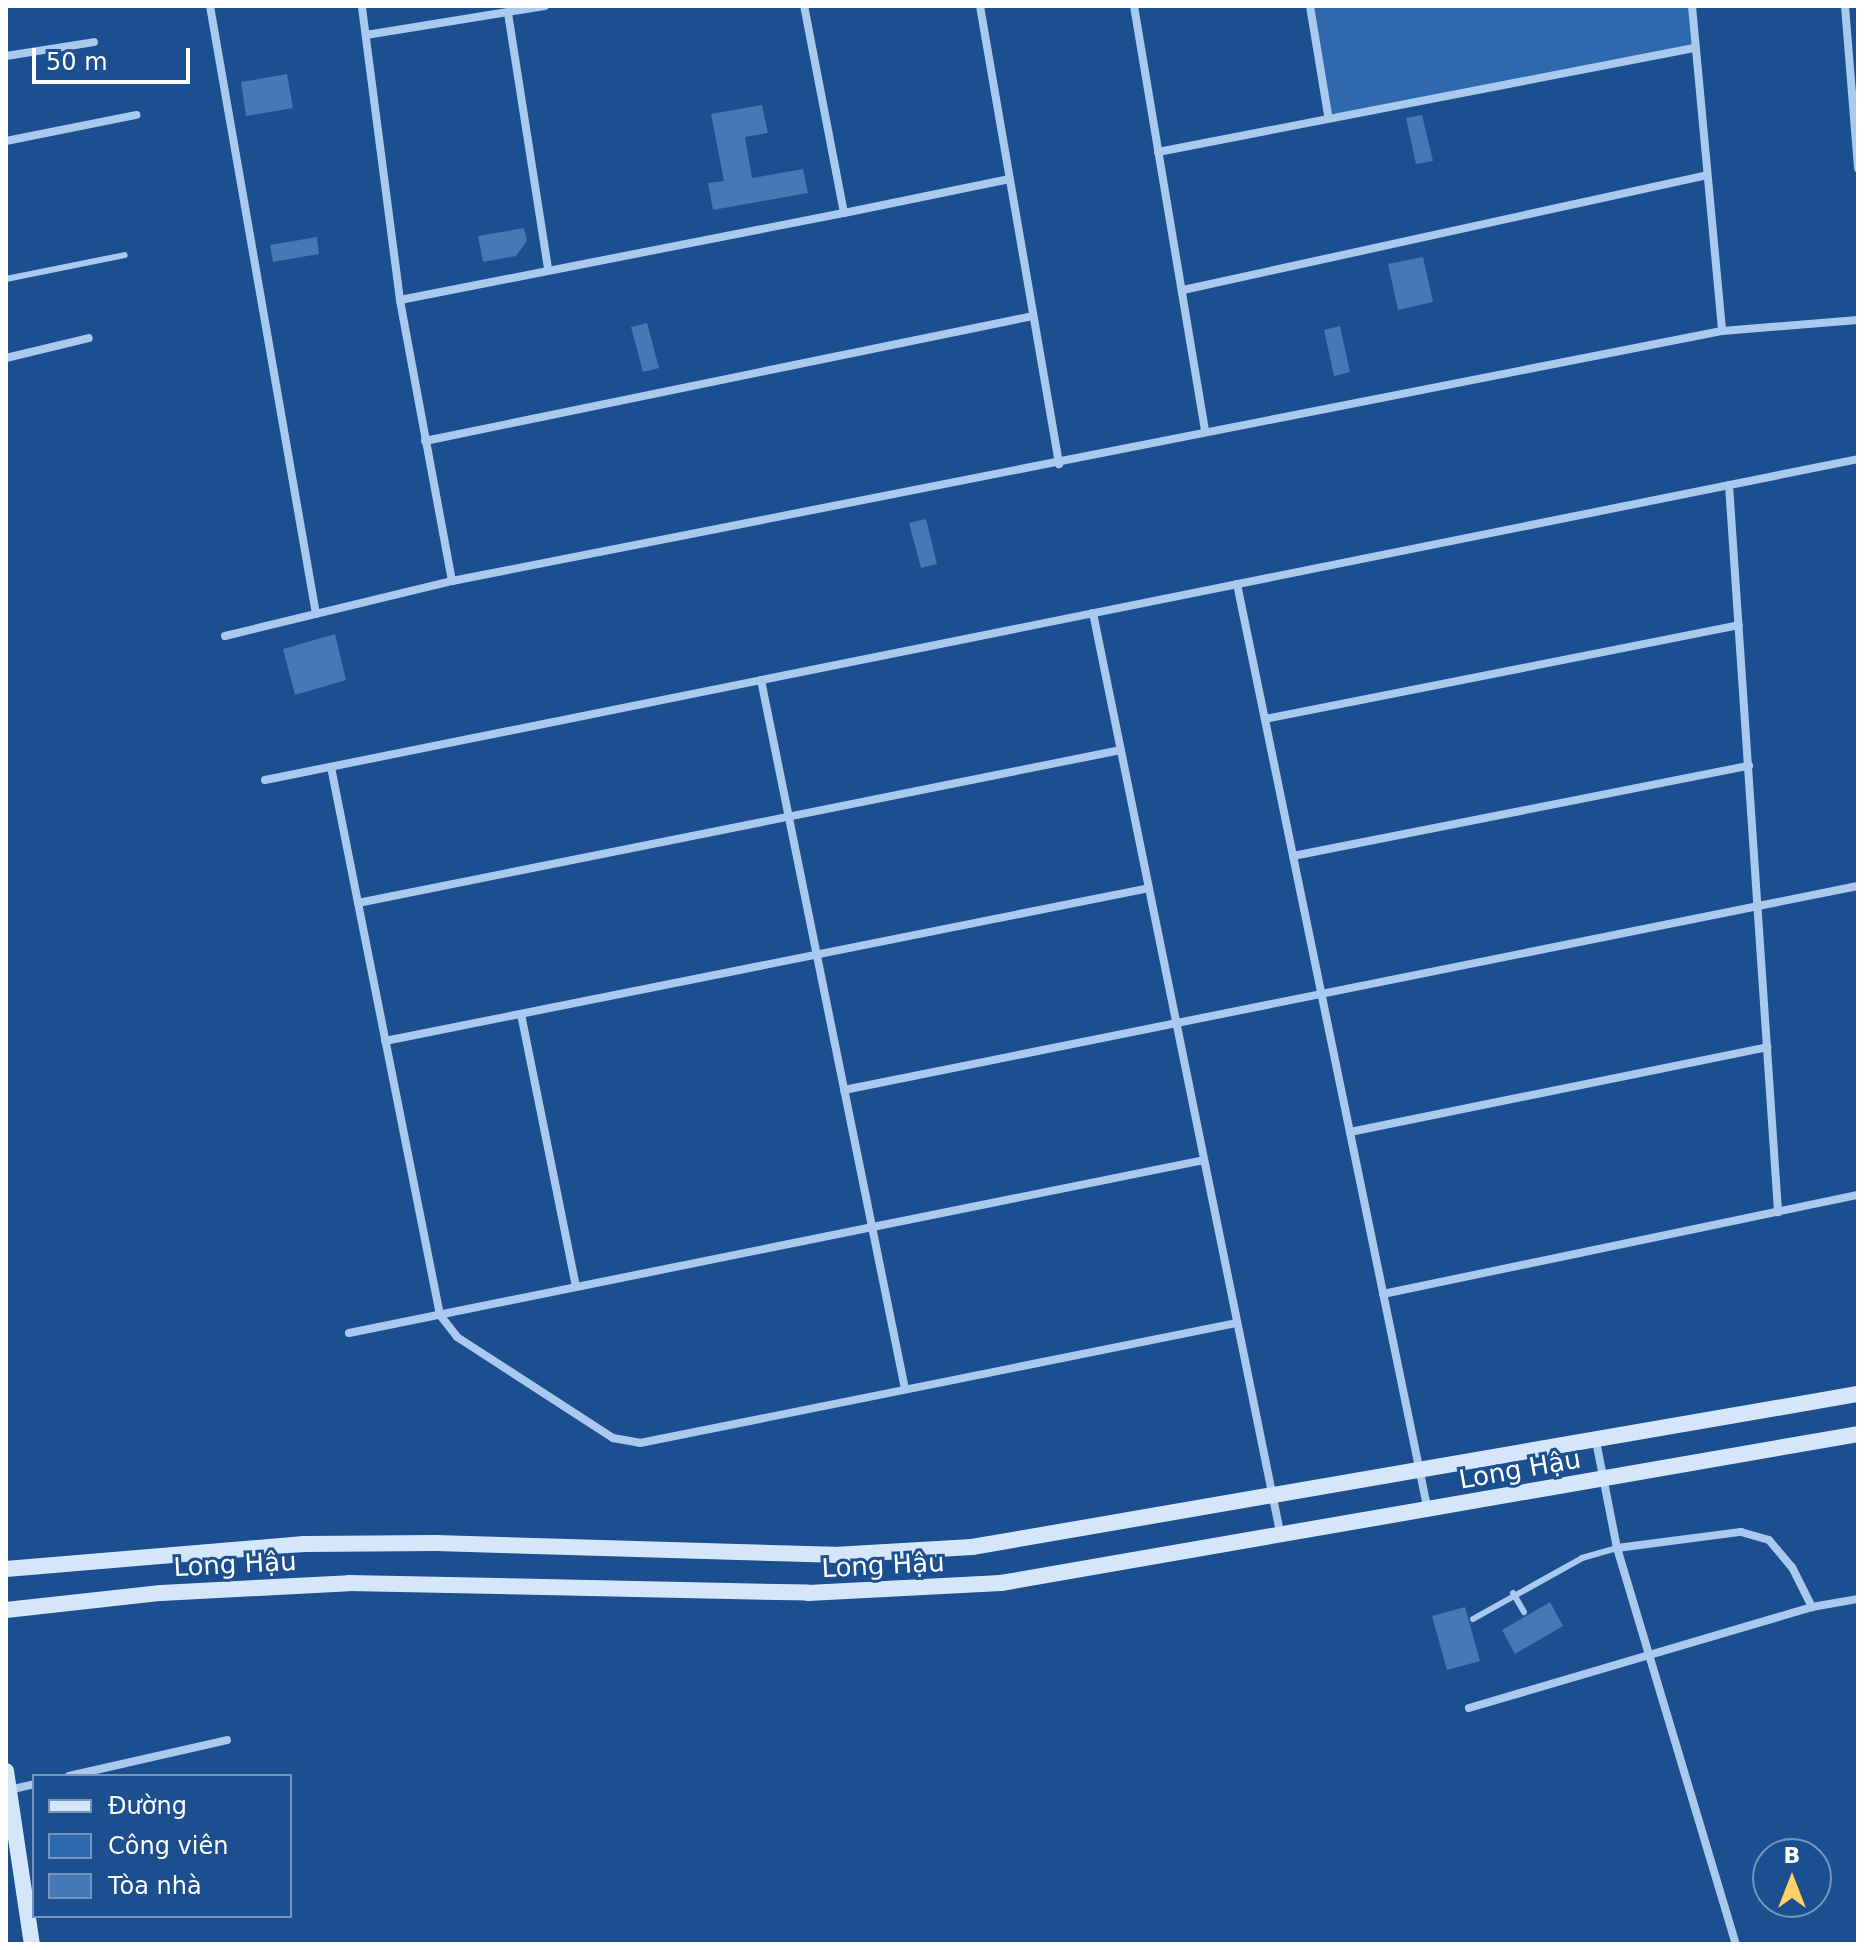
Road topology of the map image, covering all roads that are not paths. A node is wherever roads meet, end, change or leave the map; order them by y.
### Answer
1 (210, 6) edge
2 (362, 6) edge
3 (545, 6) edge
4 (804, 6) edge
5 (980, 6) edge
6 (1134, 6) edge
7 (1310, 6) edge
8 (1692, 6) edge
9 (1845, 6) edge
10 (508, 13) junction
11 (366, 35) junction
12 (94, 42) dead end
13 (1694, 48) junction
14 (6, 56) edge
15 (136, 115) dead end
16 (1328, 115) junction
17 (6, 141) edge
18 (1158, 152) junction
19 (1858, 168) edge
20 (1703, 176) junction
21 (1010, 179) junction
22 (844, 213) junction
23 (125, 255) dead end
24 (548, 269) junction
25 (6, 279) edge
26 (1183, 290) junction
27 (400, 300) junction
28 (1033, 316) junction
29 (1858, 320) edge
30 (1722, 331) junction
31 (89, 338) dead end
32 (6, 358) edge
33 (1205, 431) junction
34 (425, 441) junction
35 (1858, 459) edge
36 (1059, 464) junction
37 (1729, 485) junction
38 (452, 581) junction
39 (1237, 584) junction
40 (1093, 613) junction
41 (316, 614) junction
42 (1739, 625) junction
43 (225, 636) dead end
44 (761, 680) junction
45 (1265, 719) junction
46 (1121, 750) junction
47 (1749, 766) junction
48 (331, 767) junction
49 (265, 780) dead end
50 (788, 817) junction
51 (1293, 856) junction
52 (1858, 886) edge
53 (1149, 888) junction
54 (358, 903) junction
55 (1758, 906) junction
56 (816, 954) junction
57 (1321, 994) junction
58 (521, 1014) junction
59 (1176, 1023) junction
60 (385, 1041) junction
61 (1767, 1047) junction
62 (844, 1090) junction
63 (1350, 1132) junction
64 (1204, 1160) junction
65 (1858, 1195) edge
66 (1778, 1212) junction
67 (872, 1228) junction
68 (576, 1287) junction
69 (1383, 1294) junction
70 (440, 1315) junction
71 (1237, 1323) junction
72 (349, 1333) dead end
73 (905, 1389) junction
74 (1858, 1394) edge
75 (1858, 1434) edge
76 (1596, 1441) junction
77 (1420, 1472) junction
78 (1603, 1480) junction
79 (1274, 1498) junction
80 (1428, 1511) junction
81 (1281, 1537) junction
82 (1617, 1548) junction
83 (6, 1569) edge
84 (1513, 1593) junction
85 (1858, 1599) edge
86 (1812, 1607) junction
87 (6, 1610) edge
88 (1524, 1612) dead end
89 (1473, 1619) dead end
90 (1649, 1657) junction
91 (1469, 1708) dead end
92 (227, 1740) dead end
93 (6, 1771) edge
94 (78, 1774) edge
95 (32, 1784) edge
96 (9, 1790) junction
97 (32, 1944) edge
98 (1736, 1944) edge

1 - 41 street
2 - 11 street
3 - 10 street
4 - 22 street
5 - 21 street
6 - 18 street
7 - 16 street
8 - 13 street
9 - 19 street
10 - 11 street
10 - 24 street
11 - 27 street
12 - 14 street
13 - 16 street
13 - 20 street
15 - 17 street
16 - 18 street
18 - 26 street
20 - 26 street
20 - 30 street
21 - 22 street
21 - 28 street
22 - 24 street
23 - 25 lane
24 - 27 street
26 - 33 street
27 - 34 street
28 - 34 street
28 - 36 street
29 - 30 street
30 - 33 street
31 - 32 street
33 - 36 street
34 - 38 street
35 - 37 street
36 - 38 street
37 - 39 street
37 - 42 street
38 - 41 street
39 - 40 street
39 - 45 street
40 - 44 street
40 - 46 street
41 - 43 street
42 - 45 street
42 - 47 street
44 - 48 street
44 - 50 street
45 - 51 street
46 - 50 street
46 - 53 street
47 - 51 street
47 - 55 street
48 - 49 street
48 - 54 street
50 - 54 street
50 - 56 street
51 - 57 street
52 - 55 street
53 - 56 street
53 - 59 street
54 - 60 street
55 - 57 street
55 - 61 street
56 - 58 street
56 - 62 street
57 - 59 street
57 - 63 street
58 - 60 street
58 - 68 street
59 - 62 street
59 - 64 street
60 - 70 street
61 - 63 street
61 - 66 street
62 - 67 street
63 - 69 street
64 - 67 street
64 - 71 street
65 - 66 street
66 - 69 street
67 - 68 street
67 - 73 street
68 - 70 street
69 - 77 street
70 - 72 street
70 - 73 street
71 - 73 street
71 - 79 street
74 - 76 main road, Long Hậu
75 - 78 main road, Long Hậu
76 - 77 main road, Long Hậu
76 - 78 street
77 - 79 main road, Long Hậu
77 - 80 street
78 - 80 main road, Long Hậu
78 - 82 street
79 - 81 street
79 - 83 main road, Long Hậu
80 - 81 main road, Long Hậu
81 - 87 main road, Long Hậu
82 - 84 lane
82 - 86 street
82 - 90 street
84 - 88 lane
84 - 89 lane
85 - 86 street
86 - 90 street
90 - 91 street
90 - 98 street
92 - 94 street
93 - 96 main road
95 - 96 street
96 - 97 main road

